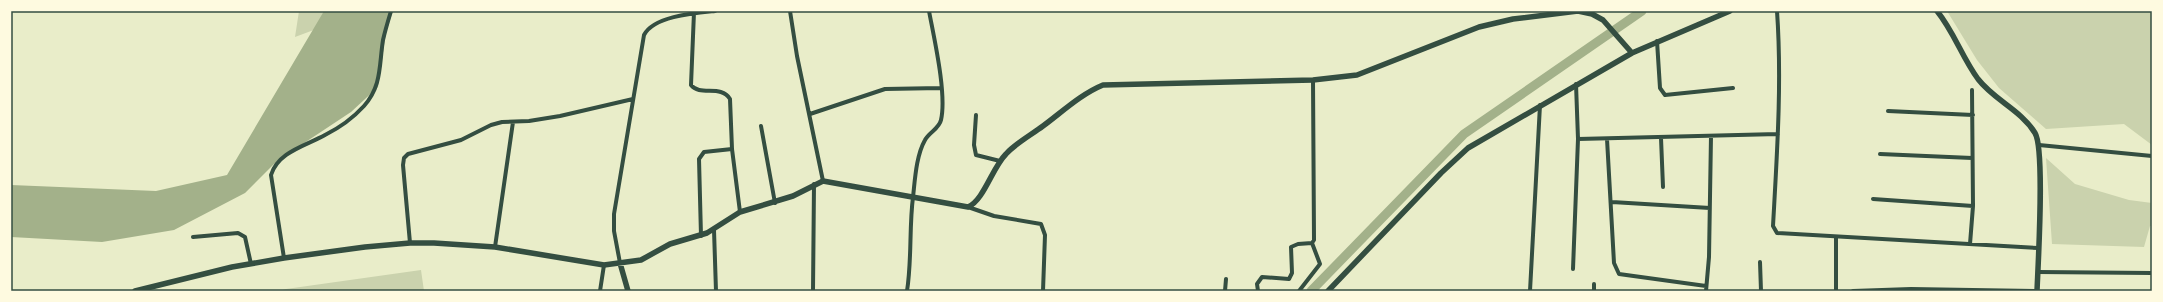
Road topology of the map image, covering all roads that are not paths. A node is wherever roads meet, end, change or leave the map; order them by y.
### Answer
1 (391, 11) edge
2 (715, 11) edge
3 (790, 11) edge
4 (929, 11) edge
5 (1730, 11) edge
6 (1776, 11) edge
7 (1937, 11) edge
8 (694, 12) edge
9 (1657, 41) junction
10 (1632, 53) junction
11 (1313, 80) junction
12 (1576, 84) junction
13 (941, 88) junction
14 (1733, 88) dead end
15 (1972, 90) dead end
16 (633, 99) junction
17 (1540, 105) junction
18 (1888, 111) dead end
19 (810, 114) junction
20 (976, 115) dead end
21 (1973, 115) junction
22 (513, 122) junction
23 (761, 126) dead end
24 (1778, 134) junction
25 (1711, 136) junction
26 (1661, 138) junction
27 (1578, 139) junction
28 (1607, 139) junction
29 (2039, 145) junction
30 (732, 149) junction
31 (1880, 154) dead end
32 (2152, 156) edge
33 (1972, 158) junction
34 (1000, 161) junction
35 (823, 181) junction
36 (814, 184) junction
37 (1663, 186) dead end
38 (913, 198) junction
39 (1873, 199) dead end
40 (1612, 202) junction
41 (775, 203) junction
42 (1973, 206) junction
43 (968, 207) junction
44 (1710, 208) junction
45 (740, 212) junction
46 (714, 230) junction
47 (700, 236) junction
48 (193, 237) dead end
49 (1836, 238) junction
50 (1312, 243) junction
51 (410, 244) junction
52 (1970, 244) junction
53 (495, 247) junction
54 (2038, 248) junction
55 (284, 258) junction
56 (1760, 262) dead end
57 (620, 263) junction
58 (252, 264) junction
59 (604, 265) junction
60 (1573, 269) dead end
61 (2038, 272) junction
62 (2152, 273) edge
63 (1226, 279) dead end
64 (1594, 284) dead end
65 (1706, 288) edge
66 (1911, 290) edge
67 (1972, 290) edge
68 (135, 291) edge
69 (600, 291) edge
70 (628, 291) edge
71 (716, 291) edge
72 (813, 291) edge
73 (906, 291) edge
74 (1042, 291) edge
75 (1225, 291) edge
76 (1258, 291) edge
77 (1299, 291) edge
78 (1328, 291) edge
79 (1530, 291) edge
80 (1594, 291) edge
81 (1761, 291) edge
82 (1836, 291) edge
83 (1853, 291) edge
84 (2037, 291) edge

1 - 55 street
2 - 8 street
3 - 19 street
4 - 13 street
5 - 9 street
6 - 24 street
7 - 29 street
8 - 16 street
8 - 30 street
9 - 10 street
9 - 14 street
10 - 11 street
10 - 12 street
11 - 34 street
11 - 50 street
12 - 17 street
12 - 27 street
13 - 19 street
13 - 38 street
15 - 21 street
16 - 22 street
16 - 57 street
17 - 78 street
17 - 79 street
18 - 21 street
19 - 35 street
20 - 34 street
21 - 33 street
22 - 51 street
22 - 53 street
23 - 41 street
24 - 25 street
24 - 49 street
25 - 26 street
25 - 44 street
26 - 28 street
26 - 37 street
27 - 28 street
27 - 60 street
28 - 40 street
29 - 32 street
29 - 54 street
30 - 45 street
30 - 47 street
31 - 33 street
33 - 42 street
34 - 43 street
35 - 36 street
35 - 38 street
36 - 41 street
36 - 72 street
38 - 43 street
38 - 73 street
39 - 42 street
40 - 44 street
40 - 65 street
41 - 45 street
42 - 52 street
43 - 74 street
44 - 65 street
45 - 46 street
46 - 47 street
46 - 71 street
47 - 57 street
48 - 58 street
49 - 52 street
49 - 82 street
50 - 76 street
50 - 77 street
51 - 53 street
51 - 55 street
52 - 54 street
53 - 59 street
54 - 61 street
55 - 58 street
56 - 81 street
57 - 59 street
57 - 70 street
58 - 68 street
59 - 69 street
61 - 62 street
61 - 84 street
63 - 75 street
64 - 80 street
66 - 67 street
66 - 83 street
67 - 84 street

